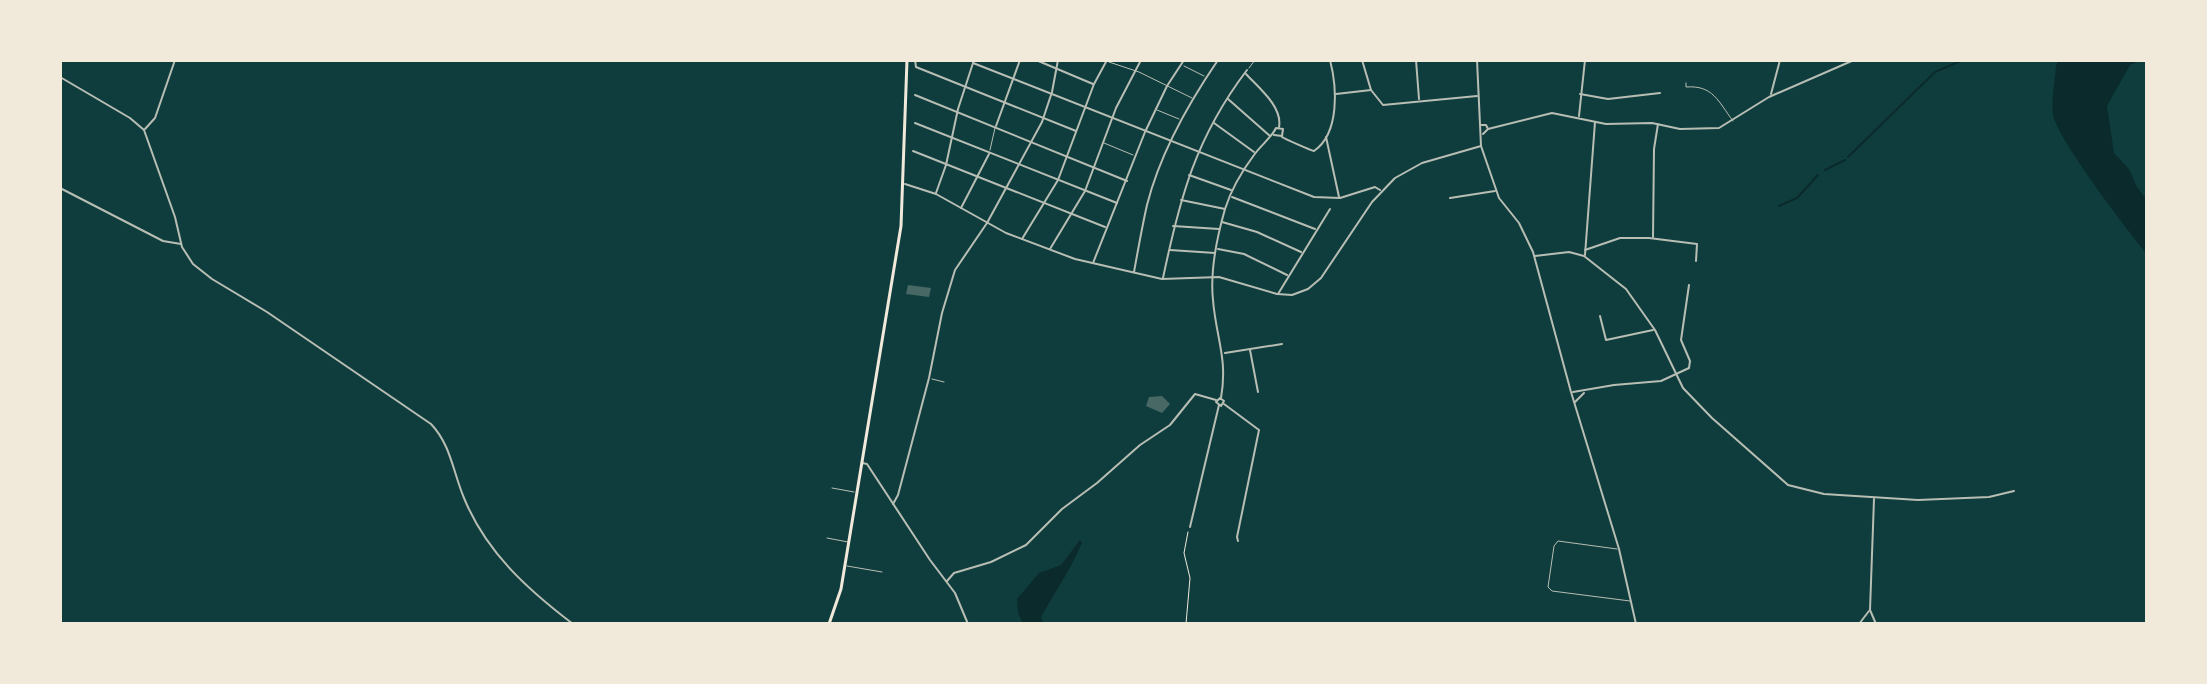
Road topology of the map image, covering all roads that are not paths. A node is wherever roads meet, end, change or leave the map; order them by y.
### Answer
1 (175, 60) edge
2 (907, 60) edge
3 (915, 60) edge
4 (1020, 60) edge
5 (1036, 60) edge
6 (1058, 60) edge
7 (1106, 60) edge
8 (1141, 60) edge
9 (1184, 60) edge
10 (1218, 60) edge
11 (1255, 60) edge
12 (1330, 60) edge
13 (1362, 60) edge
14 (1416, 60) edge
15 (1477, 60) edge
16 (1585, 60) edge
17 (1780, 60) edge
18 (1854, 60) edge
19 (972, 61) edge
20 (1181, 64) junction
21 (1056, 69) junction
22 (1135, 71) junction
23 (1246, 72) junction
24 (60, 77) edge
25 (1206, 77) junction
26 (1012, 79) junction
27 (1686, 83) dead end
28 (1094, 84) junction
29 (1167, 86) junction
30 (965, 88) junction
31 (1371, 90) junction
32 (1660, 93) dead end
33 (1051, 94) junction
34 (1336, 94) junction
35 (1580, 94) junction
36 (915, 95) dead end
37 (1478, 96) junction
38 (1771, 96) junction
39 (1192, 98) junction
40 (1227, 98) junction
41 (1419, 101) junction
42 (1004, 103) junction
43 (1085, 107) junction
44 (1155, 109) junction
45 (957, 113) junction
46 (1579, 118) junction
47 (1043, 119) junction
48 (1112, 119) junction
49 (1181, 120) junction
50 (1733, 121) junction
51 (1213, 122) junction
52 (1595, 122) junction
53 (915, 123) dead end
54 (1658, 123) junction
55 (1481, 125) junction
56 (995, 127) junction
57 (1279, 127) junction
58 (1488, 129) junction
59 (144, 130) junction
60 (1077, 131) junction
61 (1145, 132) junction
62 (1482, 133) junction
63 (1272, 135) junction
64 (1282, 136) junction
65 (1326, 136) junction
66 (951, 138) junction
67 (1031, 142) junction
68 (1171, 142) junction
69 (1104, 143) junction
70 (1481, 146) junction
71 (913, 151) dead end
72 (1255, 152) junction
73 (989, 153) junction
74 (1198, 153) junction
75 (1069, 156) junction
76 (1135, 156) junction
77 (946, 165) junction
78 (1019, 165) junction
79 (1096, 168) junction
80 (1243, 170) junction
81 (1189, 175) junction
82 (977, 176) junction
83 (1058, 180) junction
84 (1127, 181) junction
85 (904, 183) junction
86 (60, 188) edge
87 (1006, 188) junction
88 (1496, 190) junction
89 (1085, 191) junction
90 (1232, 191) junction
91 (1381, 191) junction
92 (936, 194) junction
93 (1230, 196) junction
94 (1340, 198) junction
95 (1450, 198) dead end
96 (1180, 199) junction
97 (1045, 203) junction
98 (1118, 204) junction
99 (961, 208) junction
100 (1225, 209) junction
101 (1330, 209) dead end
102 (1072, 214) junction
103 (1222, 222) junction
104 (987, 223) junction
105 (1173, 226) junction
106 (1106, 228) junction
107 (1316, 229) junction
108 (1220, 230) junction
109 (1653, 238) junction
110 (1022, 240) junction
111 (181, 244) junction
112 (1168, 250) junction
113 (1585, 250) junction
114 (1050, 251) junction
115 (1217, 251) junction
116 (1302, 253) junction
117 (1584, 256) junction
118 (1534, 257) junction
119 (1696, 261) dead end
120 (1092, 264) junction
121 (1134, 273) junction
122 (1289, 276) junction
123 (1213, 277) junction
124 (1162, 279) junction
125 (1689, 285) dead end
126 (1277, 294) junction
127 (1600, 316) dead end
128 (1655, 330) junction
129 (1282, 344) dead end
130 (1250, 349) junction
131 (1223, 353) junction
132 (1675, 375) junction
133 (929, 378) junction
134 (944, 382) dead end
135 (1586, 391) junction
136 (1258, 392) dead end
137 (1571, 392) junction
138 (1221, 398) junction
139 (1216, 400) junction
140 (1574, 403) junction
141 (1224, 404) junction
142 (1219, 405) junction
143 (862, 463) junction
144 (832, 488) dead end
145 (2014, 491) dead end
146 (857, 492) junction
147 (1874, 497) junction
148 (893, 504) junction
149 (1190, 527) road end
150 (827, 538) dead end
151 (1238, 541) dead end
152 (849, 542) junction
153 (1619, 549) junction
154 (844, 566) junction
155 (882, 572) dead end
156 (947, 581) junction
157 (1630, 601) junction
158 (1870, 610) junction
159 (573, 624) edge
160 (829, 624) edge
161 (968, 624) edge
162 (1636, 624) edge
163 (1859, 624) edge
164 (1876, 624) edge

1 - 59 street
2 - 85 main road
3 - 30 street
4 - 26 street
5 - 21 street
6 - 21 street
7 - 22 lane
7 - 28 street
8 - 22 street
9 - 20 street
10 - 25 street
11 - 23 lane
12 - 34 street
13 - 31 street
14 - 41 street
15 - 37 street
16 - 35 street
17 - 38 street
18 - 38 street
19 - 26 street
19 - 30 street
20 - 25 lane
20 - 29 street
21 - 28 street
21 - 33 street
22 - 29 lane
22 - 48 street
23 - 40 street
23 - 57 street
24 - 59 street
25 - 39 street
26 - 33 street
26 - 42 street
27 - 50 lane
28 - 43 street
29 - 39 lane
29 - 44 street
30 - 42 street
30 - 45 street
31 - 34 street
31 - 41 street
32 - 35 street
33 - 43 street
33 - 47 street
34 - 65 street
35 - 46 street
36 - 45 street
37 - 41 street
37 - 55 street
38 - 50 street
39 - 49 street
40 - 51 street
40 - 63 street
42 - 47 street
42 - 56 street
43 - 48 street
43 - 60 street
44 - 49 lane
44 - 61 street
45 - 56 street
45 - 66 street
46 - 52 street
46 - 58 street
47 - 60 street
47 - 67 street
48 - 61 street
48 - 69 street
49 - 68 street
50 - 54 street
51 - 72 street
51 - 74 street
52 - 54 street
52 - 113 street
53 - 66 street
54 - 109 street
55 - 58 street
55 - 62 street
56 - 67 street
56 - 73 lane
57 - 63 street
57 - 64 street
58 - 62 street
59 - 111 street
60 - 75 street
61 - 68 street
61 - 76 street
62 - 70 street
63 - 64 street
63 - 72 street
64 - 65 street
65 - 94 street
66 - 73 street
66 - 77 street
67 - 75 street
67 - 78 street
68 - 74 street
68 - 121 street
69 - 76 lane
69 - 79 street
70 - 88 street
70 - 91 street
71 - 77 street
72 - 80 street
73 - 78 street
73 - 82 street
74 - 80 street
74 - 81 street
75 - 79 street
75 - 83 street
76 - 84 street
77 - 82 street
77 - 92 street
78 - 83 street
78 - 87 street
79 - 84 street
79 - 89 street
80 - 90 street
80 - 94 street
81 - 90 street
81 - 96 street
82 - 87 street
82 - 99 street
83 - 89 street
83 - 97 street
84 - 98 street
85 - 92 street
85 - 143 main road
86 - 111 street
87 - 97 street
87 - 104 street
88 - 95 street
88 - 118 street
89 - 98 street
89 - 102 street
90 - 93 street
91 - 94 street
91 - 126 street
92 - 99 street
93 - 100 street
93 - 107 street
96 - 100 street
96 - 105 street
97 - 102 street
97 - 110 street
98 - 106 street
99 - 104 street
100 - 103 street
101 - 107 street
102 - 106 street
102 - 114 street
103 - 108 street
103 - 116 street
104 - 110 street
104 - 133 street
105 - 108 street
105 - 112 street
106 - 120 street
107 - 116 street
108 - 115 street
109 - 113 street
109 - 119 street
110 - 114 street
111 - 159 street
112 - 115 street
112 - 124 street
113 - 117 street
114 - 120 street
115 - 122 street
115 - 123 street
116 - 122 street
117 - 118 street
117 - 128 street
118 - 137 street
120 - 121 street
121 - 124 street
122 - 126 street
123 - 124 street
123 - 126 street
123 - 131 street
125 - 132 street
127 - 128 street
128 - 132 street
129 - 130 street
130 - 131 street
130 - 136 street
131 - 138 street
132 - 135 street
132 - 147 street
133 - 134 lane
133 - 148 street
135 - 137 street
135 - 140 street
137 - 140 street
138 - 139 street
138 - 141 street
139 - 142 street
139 - 156 street
140 - 153 street
141 - 142 street
141 - 151 street
142 - 149 street
143 - 146 main road
143 - 148 street
144 - 146 lane
145 - 147 street
146 - 152 main road
147 - 158 street
148 - 156 street
150 - 152 lane
152 - 154 main road
153 - 157 street
153 - 157 lane
154 - 155 lane
154 - 160 main road
156 - 161 street
157 - 162 street
158 - 163 street
158 - 164 street

